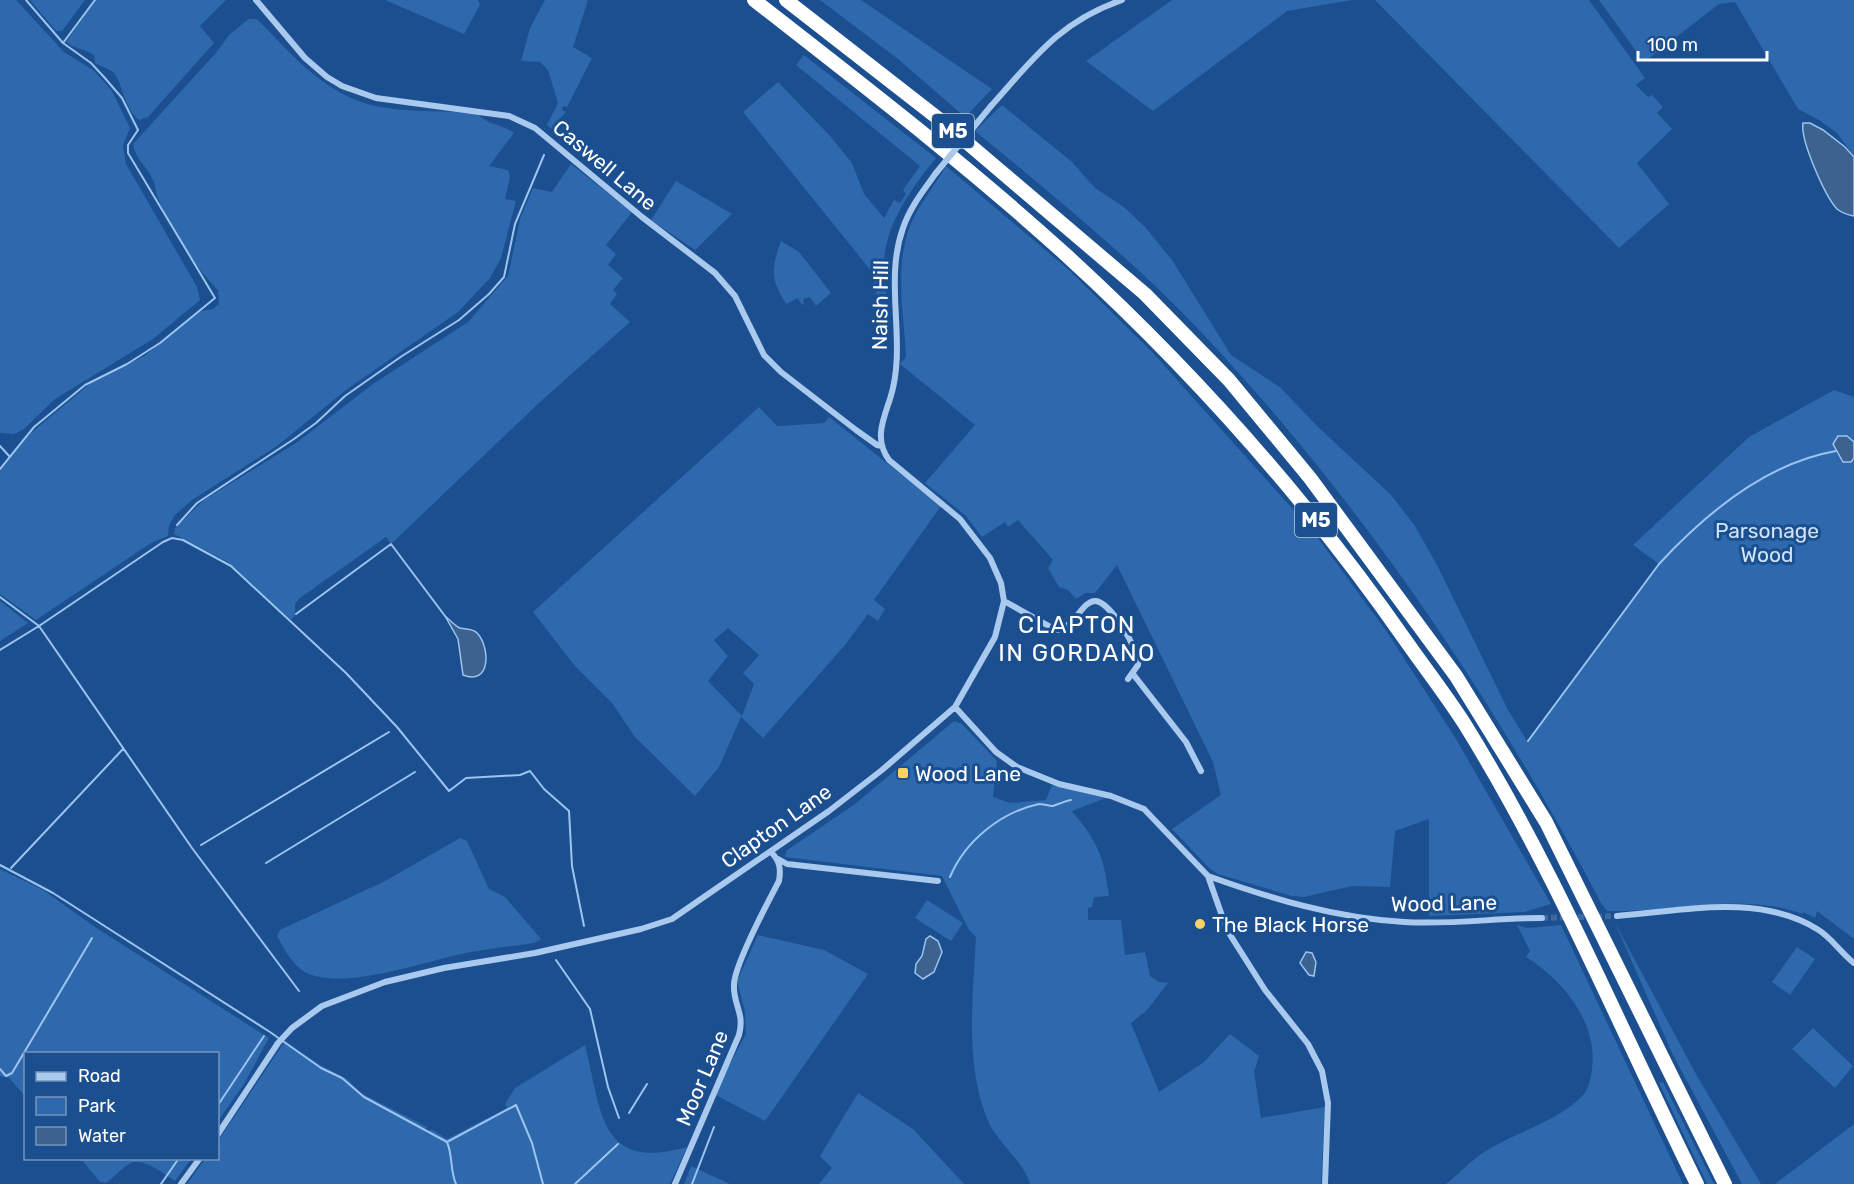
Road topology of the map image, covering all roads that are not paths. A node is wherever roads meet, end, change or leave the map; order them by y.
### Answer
1 (256, 0) edge
2 (754, 0) edge
3 (786, 0) edge
4 (1122, 0) edge
5 (882, 446) junction
6 (1004, 601) junction
7 (956, 707) junction
8 (1201, 771) dead end
9 (771, 852) junction
10 (778, 859) junction
11 (1208, 876) junction
12 (938, 881) dead end
13 (1617, 916) tunnel mouth
14 (1542, 918) tunnel mouth
15 (1854, 963) edge
16 (219, 1132) edge
17 (199, 1160) edge
18 (181, 1184) edge
19 (675, 1184) edge
20 (1324, 1184) edge
21 (1697, 1184) edge
22 (1725, 1184) edge

1 - 5 street, Caswell Lane
2 - 21 highway, M5
3 - 22 highway, M5
4 - 5 street, Naish Hill, bridge
5 - 6 street, Clapton Lane
6 - 7 street, Clapton Lane
6 - 8 street
7 - 9 street, Clapton Lane
7 - 11 street
9 - 10 street
9 - 16 street, Clapton Lane
10 - 12 street
10 - 19 street, Moor Lane
11 - 14 street, Wood Lane
11 - 20 street
13 - 15 street
17 - 18 street

